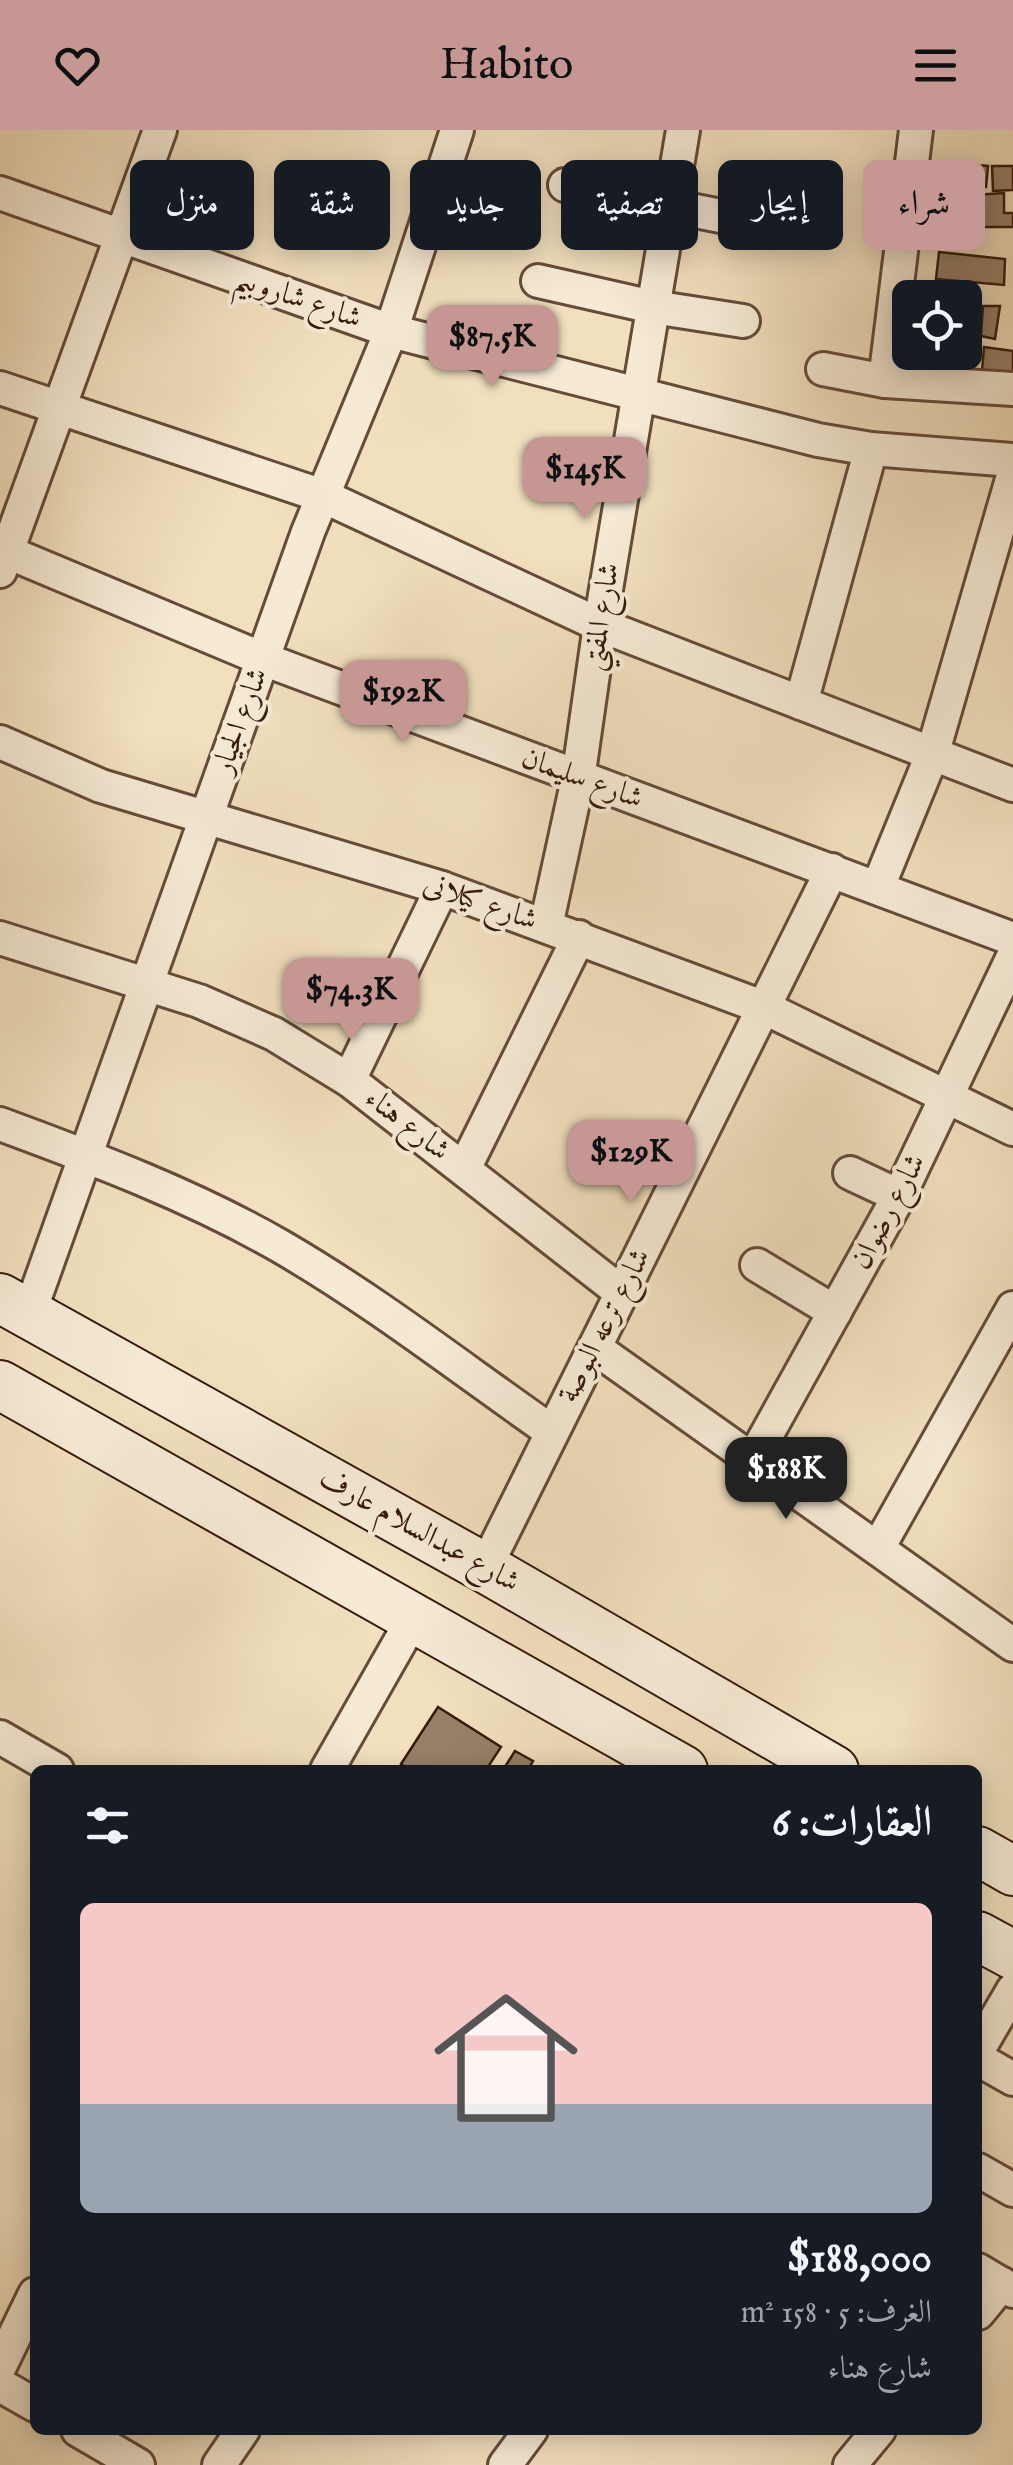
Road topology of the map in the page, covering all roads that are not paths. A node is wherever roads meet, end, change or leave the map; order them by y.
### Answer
1 (160, 130) edge
2 (458, 130) edge
3 (683, 130) edge
4 (916, 130) edge
5 (678, 160) edge
6 (0, 194) edge
7 (124, 237) junction
8 (663, 250) edge
9 (538, 281) dead end
10 (653, 306) junction
11 (743, 322) dead end
12 (392, 331) junction
13 (823, 370) dead end
14 (885, 381) junction
15 (0, 388) edge
16 (1013, 389) edge
17 (638, 395) junction
18 (62, 409) junction
19 (871, 449) junction
20 (1013, 460) edge
21 (1013, 476) edge
22 (323, 496) junction
23 (3, 557) edge
24 (600, 625) junction
25 (263, 659) junction
26 (802, 703) junction
27 (0, 742) edge
28 (932, 754) junction
29 (578, 778) junction
30 (1013, 785) edge
31 (207, 817) junction
32 (832, 870) junction
33 (878, 887) junction
34 (442, 888) junction
35 (546, 926) junction
36 (579, 937) junction
37 (0, 938) edge
38 (1013, 939) edge
39 (1013, 957) edge
40 (146, 984) junction
41 (765, 1008) junction
42 (350, 1080) junction
43 (947, 1098) junction
44 (0, 1124) edge
45 (1013, 1129) edge
46 (86, 1156) junction
47 (464, 1169) junction
48 (850, 1174) dead end
49 (899, 1196) junction
50 (757, 1264) dead end
51 (622, 1293) junction
52 (15, 1306) edge
53 (1013, 1308) edge
54 (835, 1312) junction
55 (595, 1348) junction
56 (0, 1385) edge
57 (552, 1432) junction
58 (752, 1461) junction
59 (878, 1548) junction
60 (485, 1568) junction
61 (413, 1619) junction
62 (1013, 1646) edge
63 (0, 1736) edge
64 (812, 1764) edge
65 (49, 1765) edge
66 (330, 1765) edge
67 (674, 1765) edge
68 (982, 1853) edge
69 (1013, 1871) edge
70 (982, 1938) edge
71 (1013, 1956) edge
72 (1013, 1990) edge
73 (982, 2043) edge
74 (982, 2061) edge
75 (1013, 2079) edge
76 (982, 2172) edge
77 (1013, 2190) edge
78 (997, 2282) edge
79 (30, 2304) edge
80 (982, 2306) edge
81 (0, 2366) edge
82 (0, 2385) edge
83 (30, 2402) edge
84 (87, 2435) edge
85 (240, 2435) edge
86 (527, 2435) edge
87 (876, 2435) edge
88 (138, 2465) edge
89 (220, 2465) edge
90 (505, 2465) edge
91 (850, 2465) edge

1 - 7 street
2 - 12 street, شارع الجيار
3 - 5 street, شارع المفتي
4 - 14 street
6 - 7 street, شارع شاروبيم
7 - 12 street, شارع شاروبيم
7 - 18 street
8 - 10 street, شارع المفتي
9 - 10 street
10 - 11 street
10 - 17 street, شارع المفتي
12 - 17 street, شارع شاروبيم
12 - 22 street, شارع الجيار
13 - 14 street
14 - 16 street
15 - 18 street
17 - 19 street, شارع شاروبيم
17 - 24 street, شارع المفتي
18 - 22 street
18 - 23 street
19 - 20 street, شارع شاروبيم
19 - 26 street
21 - 28 street
22 - 24 street
22 - 25 street, شارع الجيار
23 - 25 street, شارع سليمان
24 - 26 street
24 - 29 street, شارع المفتي
25 - 29 street, شارع سليمان
25 - 31 street, شارع الجيار
26 - 28 street
27 - 31 street, شارع كيلانى
28 - 30 street
28 - 33 street
29 - 32 street, شارع سليمان
29 - 35 street, شارع المفتي
31 - 34 street, شارع كيلانى
31 - 40 street, شارع الجيار
32 - 33 street, شارع سليمان
32 - 41 street, شارع ترعه البوصة
33 - 38 street, شارع سليمان
34 - 35 street, شارع كيلانى
34 - 42 street
35 - 36 street, شارع كيلانى
36 - 41 street, شارع كيلانى
36 - 47 street
37 - 40 street, شارع هناء
39 - 43 street, شارع رضوان
40 - 42 street, شارع هناء
40 - 46 street, شارع الجيار
41 - 43 street, شارع كيلانى
41 - 51 street, شارع ترعه البوصة
42 - 47 street, شارع هناء
43 - 45 street, شارع كيلانى
43 - 49 street, شارع رضوان
44 - 46 street
46 - 52 street, شارع الجيار
46 - 57 street
47 - 51 street, شارع هناء
48 - 49 street
49 - 54 street, شارع رضوان
50 - 54 street
51 - 55 street, شارع ترعه البوصة
52 - 60 main road, شارع عبدالسلام عارف
53 - 59 street
54 - 58 street, شارع رضوان
55 - 57 street, شارع ترعه البوصة
55 - 58 street
56 - 61 main road
57 - 60 street, شارع ترعه البوصة
58 - 59 street
59 - 62 street
60 - 64 main road, شارع عبدالسلام عارف
61 - 66 street
61 - 67 main road
63 - 65 street
68 - 69 main road
70 - 71 main road
72 - 73 street
74 - 75 street
76 - 77 street
78 - 80 street
79 - 81 street
82 - 83 street
84 - 88 street
85 - 89 street
86 - 90 street
87 - 91 street

